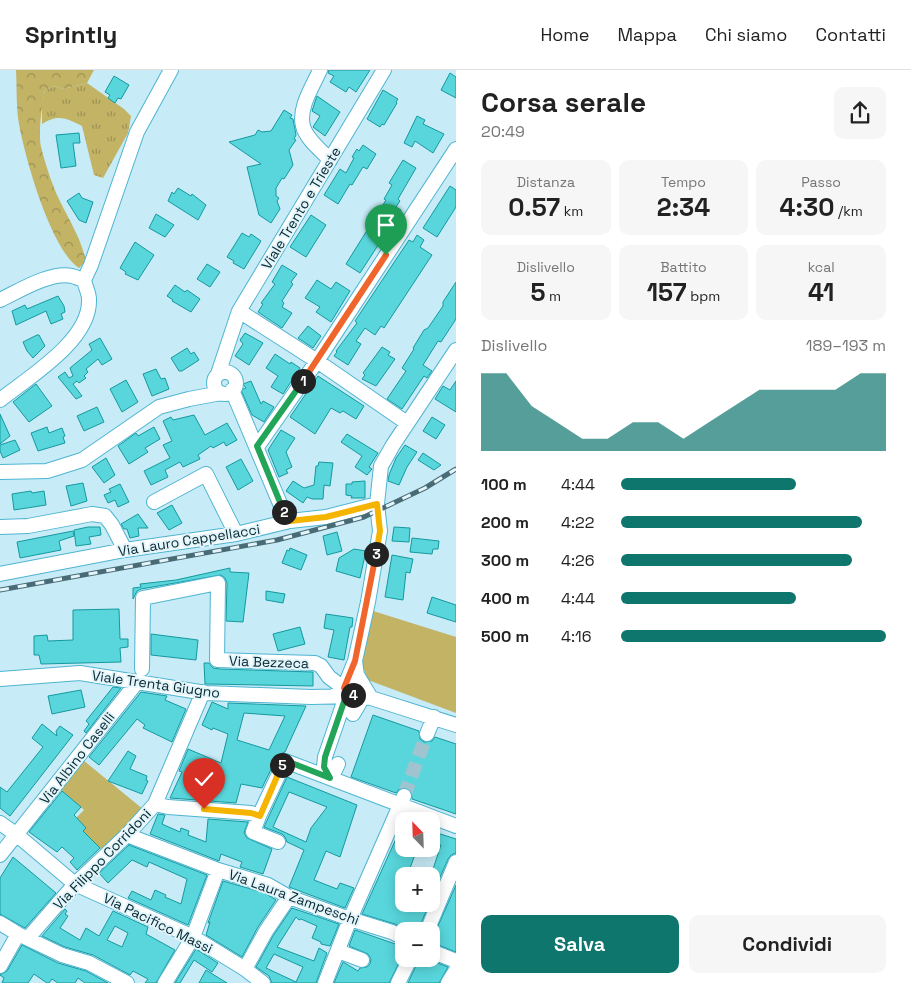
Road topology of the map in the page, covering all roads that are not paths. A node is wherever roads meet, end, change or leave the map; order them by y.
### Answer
1 (171, 70) edge
2 (320, 70) edge
3 (384, 70) edge
4 (456, 149) edge
5 (330, 160) junction
6 (84, 280) junction
7 (0, 300) edge
8 (239, 311) junction
9 (456, 350) edge
10 (317, 361) junction
11 (221, 375) junction
12 (226, 392) junction
13 (189, 399) junction
14 (0, 400) edge
15 (407, 424) junction
16 (257, 446) junction
17 (0, 472) edge
18 (154, 502) dead end
19 (377, 504) junction
20 (290, 521) junction
21 (0, 527) edge
22 (236, 534) junction
23 (125, 550) junction
24 (0, 574) edge
25 (355, 661) junction
26 (140, 675) junction
27 (0, 678) edge
28 (202, 692) junction
29 (352, 695) junction
30 (354, 714) dead end
31 (434, 718) junction
32 (456, 724) edge
33 (427, 734) tunnel mouth
34 (338, 764) dead end
35 (330, 778) junction
36 (402, 801) junction
37 (155, 804) junction
38 (260, 816) junction
39 (0, 824) edge
40 (456, 826) edge
41 (17, 835) junction
42 (127, 836) junction
43 (278, 842) dead end
44 (0, 855) edge
45 (456, 862) edge
46 (218, 870) junction
47 (75, 884) junction
48 (289, 897) junction
49 (350, 920) junction
50 (431, 922) edge
51 (0, 923) edge
52 (395, 934) edge
53 (23, 936) junction
54 (193, 937) junction
55 (338, 951) junction
56 (440, 955) edge
57 (362, 960) dead end
58 (456, 961) edge
59 (0, 965) edge
60 (406, 967) edge
61 (245, 969) junction
62 (456, 970) edge
63 (127, 983) edge
64 (165, 983) edge
65 (263, 983) edge
66 (325, 983) edge
67 (398, 983) edge
68 (448, 983) edge

1 - 6 street
2 - 5 street
3 - 5 street, Viale Trento e Trieste
4 - 10 street
5 - 8 street, Viale Trento e Trieste
6 - 7 street
6 - 14 street
8 - 10 street
8 - 11 street, Viale Trento e Trieste
9 - 15 street
10 - 15 street
10 - 16 street
11 - 12 street
11 - 12 street
11 - 13 street
12 - 13 street
12 - 16 street
13 - 17 street
15 - 19 street
16 - 20 street
18 - 22 street
19 - 20 street, Via Lauro Cappellacci
19 - 25 street
20 - 22 street, Via Lauro Cappellacci
21 - 23 street
22 - 23 street, Via Lauro Cappellacci
23 - 24 street, Via Lauro Cappellacci
25 - 29 street
25 - 29 street
26 - 27 street, Viale Trenta Giugno
26 - 28 street, Viale Trenta Giugno
26 - 29 street, Via Bezzeca
26 - 41 street, Via Albino Caselli
28 - 29 street, Viale Trenta Giugno
28 - 37 street, Via Filippo Corridoni
29 - 30 street
29 - 31 street
29 - 35 street
31 - 32 street
31 - 33 street
34 - 35 street
35 - 36 street
35 - 38 street
36 - 40 street
36 - 49 street
37 - 38 street
37 - 42 street, Via Filippo Corridoni
38 - 43 street
39 - 41 street, Via Pacifico Massi
41 - 44 street, Via Albino Caselli
41 - 47 street, Via Pacifico Massi
42 - 46 street, Via Laura Zampeschi
42 - 47 street, Via Filippo Corridoni
45 - 50 street
46 - 48 street, Via Laura Zampeschi
46 - 54 street
47 - 53 street, Via Filippo Corridoni
47 - 54 street, Via Pacifico Massi
48 - 49 street, Via Laura Zampeschi
48 - 61 street
49 - 52 street, Via Laura Zampeschi
49 - 55 street
51 - 53 street
53 - 59 street, Via Filippo Corridoni
53 - 63 street
54 - 61 street, Via Pacifico Massi
54 - 64 street
55 - 57 street
55 - 66 street
56 - 58 street
60 - 67 street
61 - 65 street, Via Pacifico Massi
62 - 68 street

